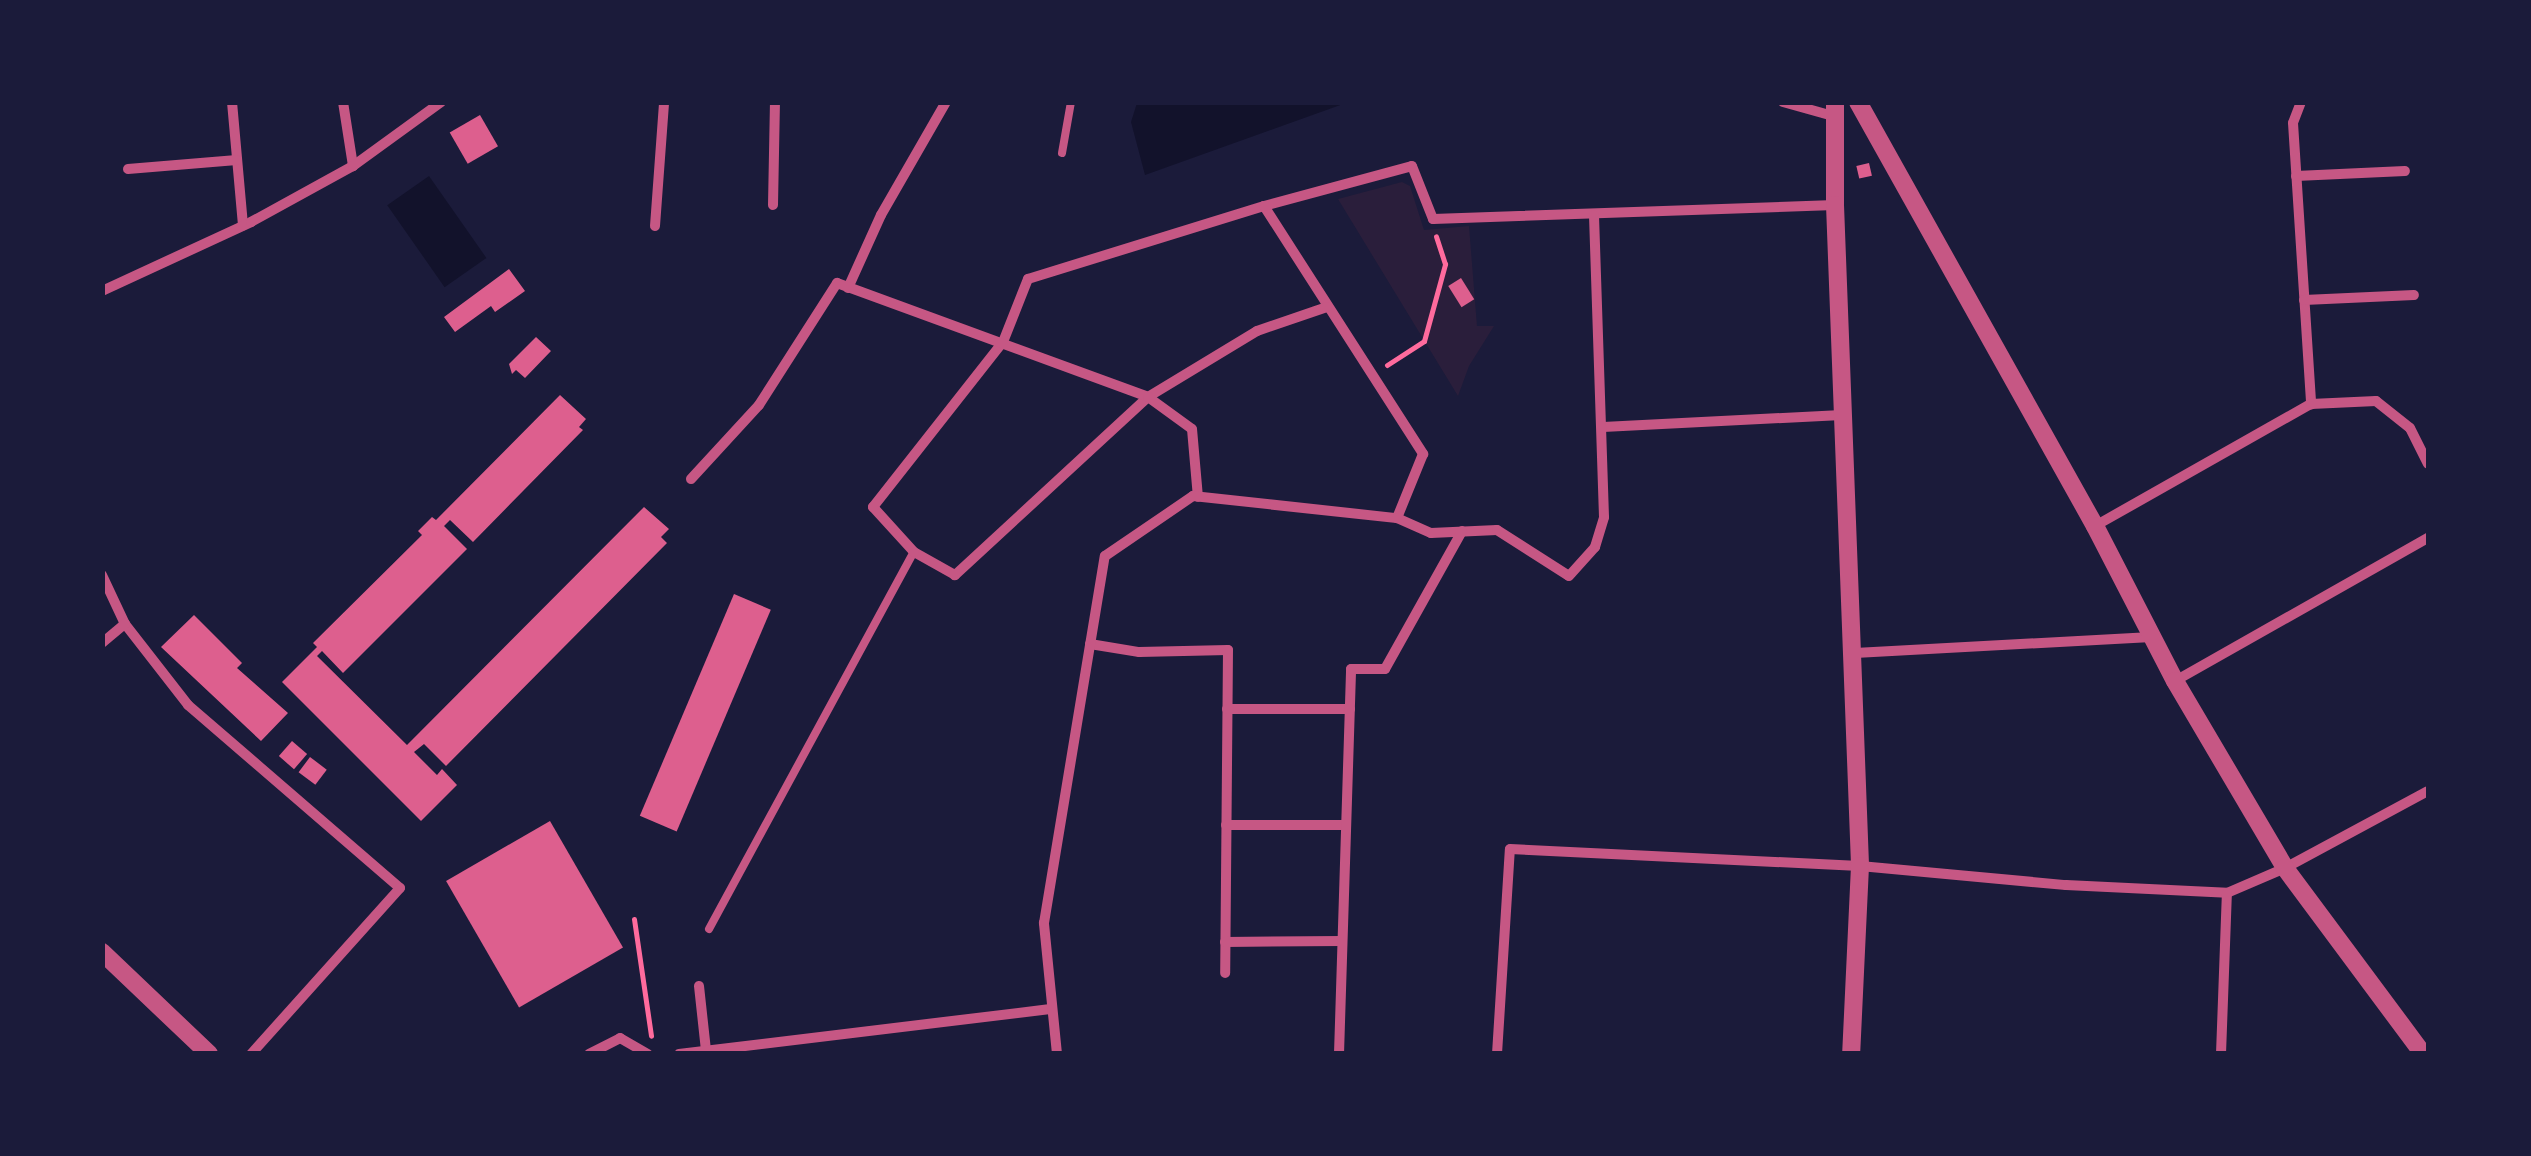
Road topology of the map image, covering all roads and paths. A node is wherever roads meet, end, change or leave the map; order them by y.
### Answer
1 (232, 102) edge
2 (343, 102) edge
3 (441, 102) edge
4 (664, 102) edge
5 (775, 102) edge
6 (946, 102) edge
7 (1072, 102) edge
8 (1783, 102) edge
9 (1858, 102) edge
10 (2302, 102) edge
11 (1834, 109) edge
12 (1062, 153) dead end
13 (237, 160) junction
14 (353, 166) junction
15 (128, 169) dead end
16 (2405, 170) dead end
17 (2296, 176) junction
18 (773, 204) dead end
19 (1835, 205) junction
20 (1264, 206) junction
21 (1594, 215) junction
22 (1433, 218) junction
23 (242, 226) junction
24 (655, 226) dead end
25 (848, 288) junction
26 (102, 291) edge
27 (2414, 295) dead end
28 (2304, 300) junction
29 (1327, 307) junction
30 (1003, 342) junction
31 (1372, 374) junction
32 (1148, 397) junction
33 (2311, 404) junction
34 (1842, 414) junction
35 (1603, 427) junction
36 (2428, 464) edge
37 (692, 479) dead end
38 (1198, 497) junction
39 (1396, 518) junction
40 (2095, 526) junction
41 (1462, 532) junction
42 (2428, 538) edge
43 (914, 552) junction
44 (102, 575) edge
45 (125, 624) junction
46 (2152, 637) junction
47 (102, 643) edge
48 (1090, 644) junction
49 (1855, 652) junction
50 (2175, 681) junction
51 (1227, 709) junction
52 (1350, 709) junction
53 (2428, 791) edge
54 (1226, 825) junction
55 (1346, 825) junction
56 (1860, 866) junction
57 (2285, 868) junction
58 (2227, 893) junction
59 (634, 919) dead end
60 (709, 929) dead end
61 (1342, 941) junction
62 (1225, 942) junction
63 (102, 952) edge
64 (1225, 973) dead end
65 (699, 986) dead end
66 (1050, 1008) junction
67 (706, 1050) junction
68 (209, 1054) edge
69 (251, 1054) edge
70 (589, 1054) edge
71 (650, 1054) edge
72 (679, 1054) edge
73 (1056, 1054) edge
74 (1338, 1054) edge
75 (1497, 1054) edge
76 (1851, 1054) edge
77 (2221, 1054) edge
78 (2423, 1054) edge

1 - 13 street
2 - 14 street
3 - 14 street
4 - 24 street
5 - 18 street
6 - 25 street
7 - 12 lane
8 - 11 street
9 - 40 street
10 - 17 street
11 - 19 street
13 - 15 street
13 - 23 street
14 - 23 street
16 - 17 street
17 - 28 street
19 - 21 street
19 - 34 street
20 - 22 street
20 - 29 street
20 - 30 street
21 - 22 street
21 - 35 street
22 - 31 path
23 - 26 street
25 - 30 street
25 - 37 street
27 - 28 street
28 - 33 street
29 - 31 street
29 - 32 street
30 - 32 street
30 - 43 street
31 - 39 street
32 - 38 street
32 - 43 street
33 - 36 street
33 - 40 street
34 - 35 street
34 - 49 street
35 - 41 street
38 - 39 street
38 - 48 street
39 - 41 street
40 - 46 street
41 - 52 street
42 - 50 street
43 - 60 lane
44 - 45 street
45 - 47 street
45 - 69 street
46 - 49 street
46 - 50 street
48 - 51 street
48 - 66 street
49 - 56 street
50 - 57 street
51 - 52 street
51 - 54 street
52 - 55 street
53 - 57 street
54 - 55 street
54 - 62 street
55 - 61 street
56 - 58 street
56 - 75 street
56 - 76 street
57 - 58 street
57 - 78 street
58 - 77 street
59 - 71 path
61 - 62 street
61 - 74 street
62 - 64 street
63 - 68 street
65 - 67 street
66 - 67 street
66 - 73 street
67 - 72 street
70 - 71 street

